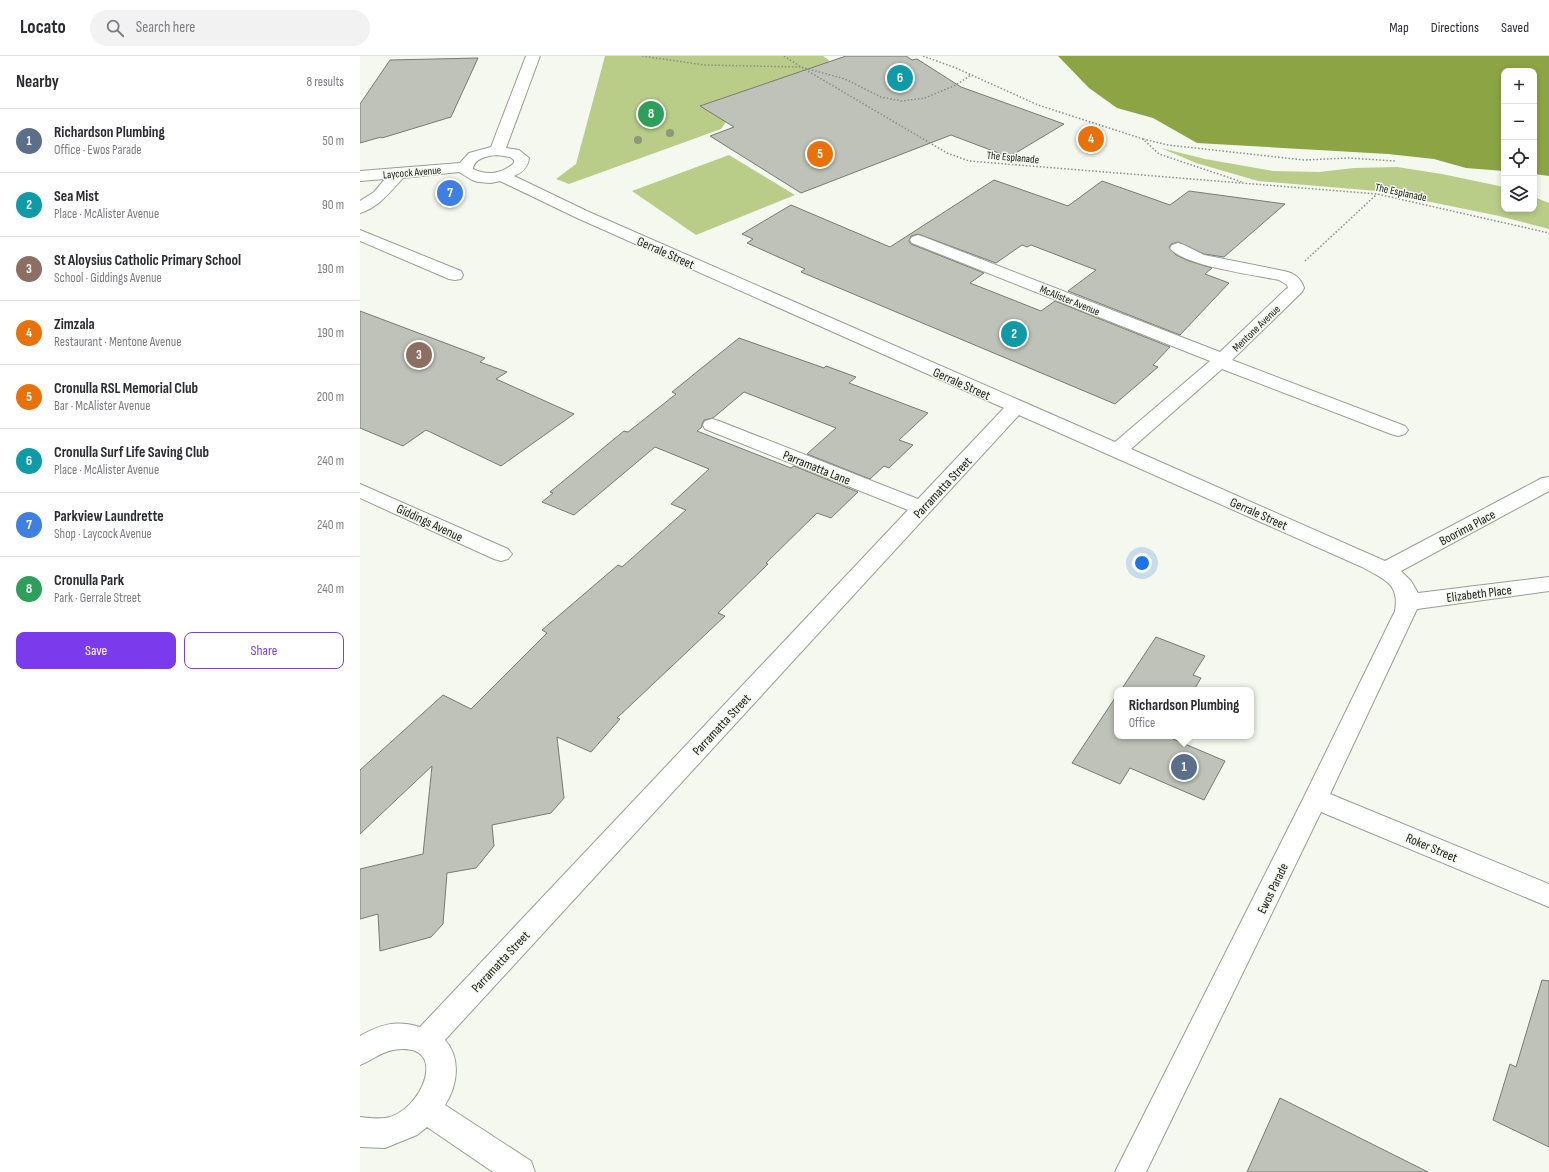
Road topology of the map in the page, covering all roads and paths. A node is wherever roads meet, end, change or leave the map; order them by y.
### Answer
1 (533, 56) edge
2 (642, 56) edge
3 (784, 56) edge
4 (923, 56) edge
5 (787, 57) edge
6 (801, 68) junction
7 (972, 75) junction
8 (1143, 139) junction
9 (498, 151) junction
10 (1395, 161) dead end
11 (465, 167) junction
12 (398, 174) junction
13 (360, 176) edge
14 (502, 176) junction
15 (1248, 183) junction
16 (1377, 194) junction
17 (360, 208) edge
18 (1549, 233) edge
19 (360, 235) edge
20 (918, 240) dead end
21 (1178, 248) dead end
22 (455, 275) dead end
23 (1295, 284) junction
24 (1221, 361) junction
25 (1016, 407) junction
26 (712, 425) dead end
27 (1398, 430) dead end
28 (1118, 451) junction
29 (1549, 483) edge
30 (360, 490) edge
31 (922, 508) junction
32 (501, 554) dead end
33 (1385, 570) junction
34 (1549, 584) edge
35 (1409, 602) junction
36 (1315, 799) junction
37 (1549, 896) edge
38 (425, 1041) junction
39 (360, 1052) edge
40 (426, 1109) junction
41 (360, 1132) edge
42 (520, 1172) edge
43 (1130, 1172) edge

1 - 9 street
2 - 6 path, The Esplanade
3 - 5 path
4 - 7 path, The Esplanade
5 - 6 path
6 - 7 path, The Esplanade
6 - 15 path, The Esplanade
7 - 8 path, The Esplanade
8 - 10 path
8 - 15 path, The Esplanade
9 - 11 street
9 - 14 street
11 - 12 street, Laycock Avenue
11 - 14 street
12 - 13 street, Laycock Avenue
12 - 17 street
14 - 25 street, Gerrale Street
15 - 16 path, The Esplanade
16 - 18 path, The Esplanade
16 - 23 path
19 - 22 street
20 - 24 street, McAlister Avenue
21 - 23 street
23 - 24 street, Mentone Avenue
24 - 27 street, McAlister Avenue
24 - 28 street, Mentone Avenue
25 - 28 street, Gerrale Street
25 - 31 street, Parramatta Street
26 - 31 street, Parramatta Lane
28 - 33 street, Gerrale Street
29 - 33 street, Boorima Place
30 - 32 street, Giddings Avenue
31 - 38 street, Parramatta Street
33 - 35 street, Gerrale Street
34 - 35 street, Elizabeth Place
35 - 36 street, Ewos Parade
36 - 37 street, Roker Street
36 - 43 street, Ewos Parade
38 - 39 street
38 - 40 street
40 - 41 street
40 - 42 street

